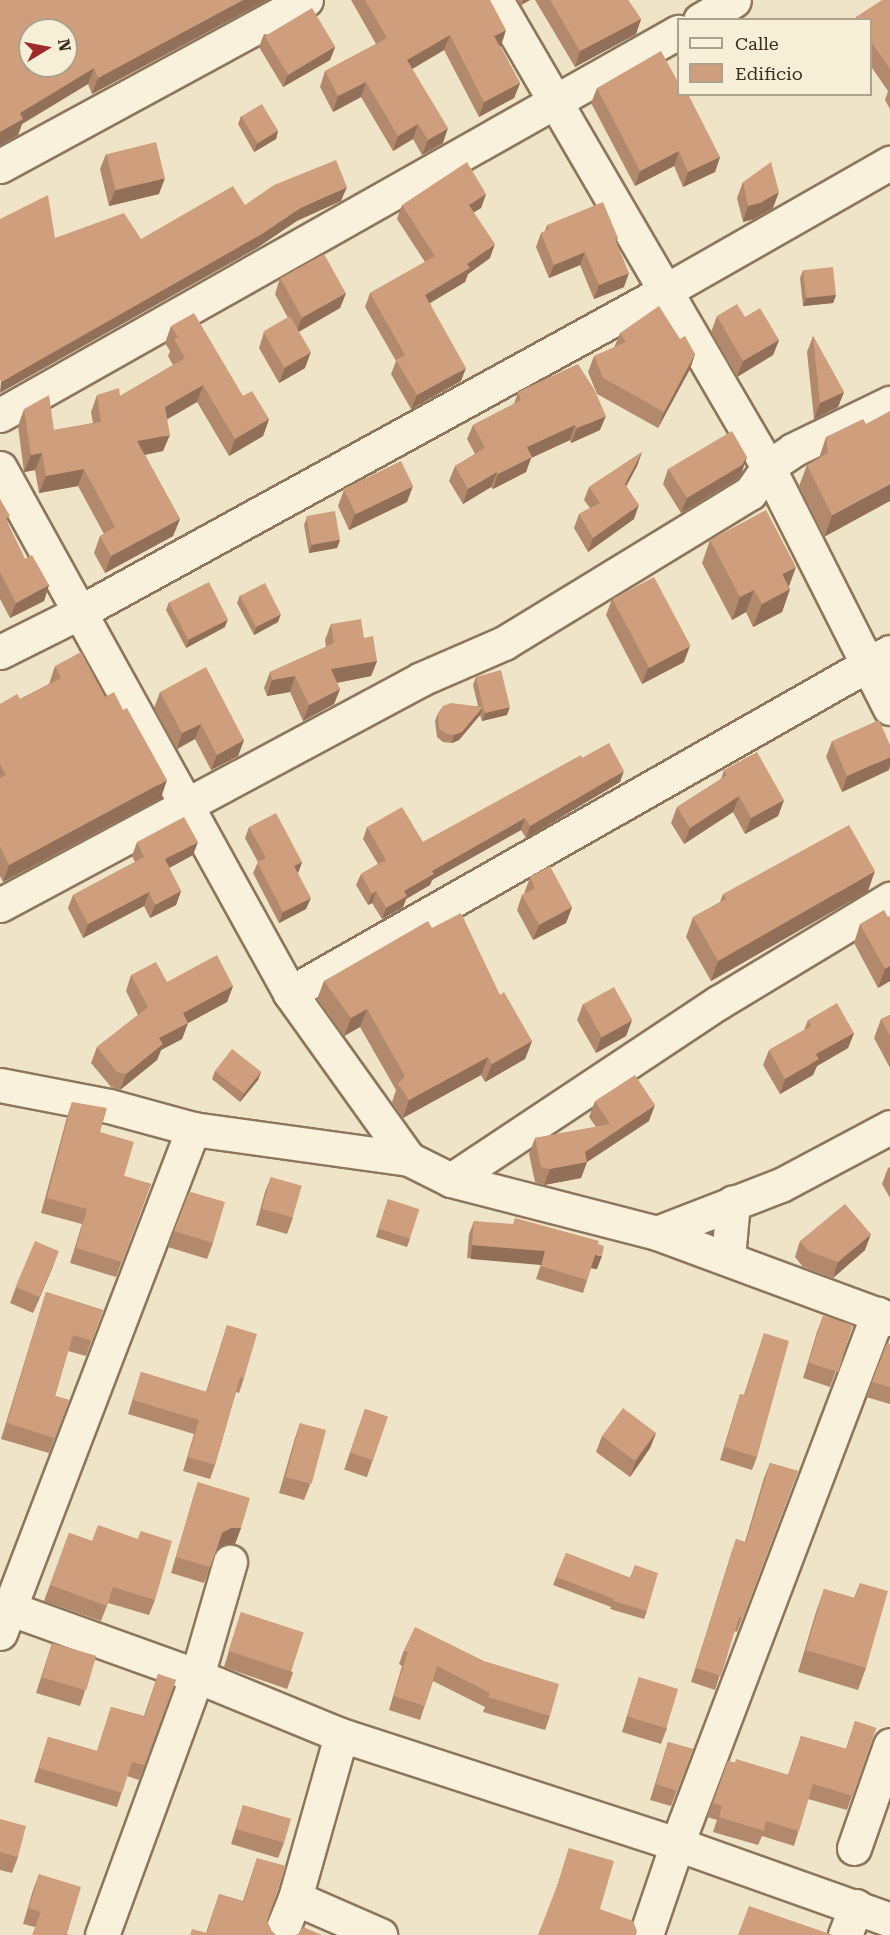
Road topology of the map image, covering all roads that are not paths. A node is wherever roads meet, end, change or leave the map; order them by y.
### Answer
1 (306, 0) edge
2 (496, 0) edge
3 (734, 0) edge
4 (703, 18) edge
5 (677, 33) edge
6 (554, 103) junction
7 (890, 163) edge
8 (0, 166) edge
9 (667, 290) junction
10 (890, 403) edge
11 (0, 415) edge
12 (768, 467) junction
13 (0, 468) edge
14 (80, 612) junction
15 (0, 652) edge
16 (878, 658) edge
17 (890, 708) edge
18 (187, 803) junction
19 (890, 899) edge
20 (0, 905) edge
21 (290, 993) junction
22 (0, 1085) edge
23 (890, 1127) edge
24 (193, 1129) junction
25 (409, 1159) junction
26 (451, 1180) junction
27 (733, 1202) junction
28 (657, 1233) junction
29 (728, 1258) junction
30 (884, 1317) edge
31 (231, 1562) dead end
32 (3, 1616) edge
33 (196, 1676) junction
34 (341, 1735) junction
35 (890, 1745) edge
36 (677, 1844) junction
37 (854, 1848) dead end
38 (295, 1898) junction
39 (850, 1920) edge
40 (890, 1920) edge
41 (102, 1935) edge
42 (279, 1935) edge
43 (380, 1935) edge
44 (646, 1935) edge

1 - 8 street
2 - 6 street
3 - 4 street
5 - 6 street
6 - 9 street
6 - 11 street
7 - 9 street
9 - 12 street
9 - 14 street
10 - 12 street
12 - 16 street
12 - 18 street
13 - 14 street
14 - 15 street
14 - 18 street
16 - 17 street
16 - 21 street
18 - 20 street
18 - 21 street
19 - 26 street
21 - 25 street
22 - 24 street
23 - 27 street
24 - 25 street
24 - 32 street
25 - 26 street
26 - 28 street
27 - 28 street
27 - 29 street
28 - 29 street
29 - 30 street
30 - 36 street
31 - 33 street
32 - 33 street
33 - 34 street
33 - 41 street
34 - 36 street
34 - 38 street
35 - 37 street
36 - 39 street
36 - 44 street
38 - 42 street
38 - 43 street
39 - 40 street

